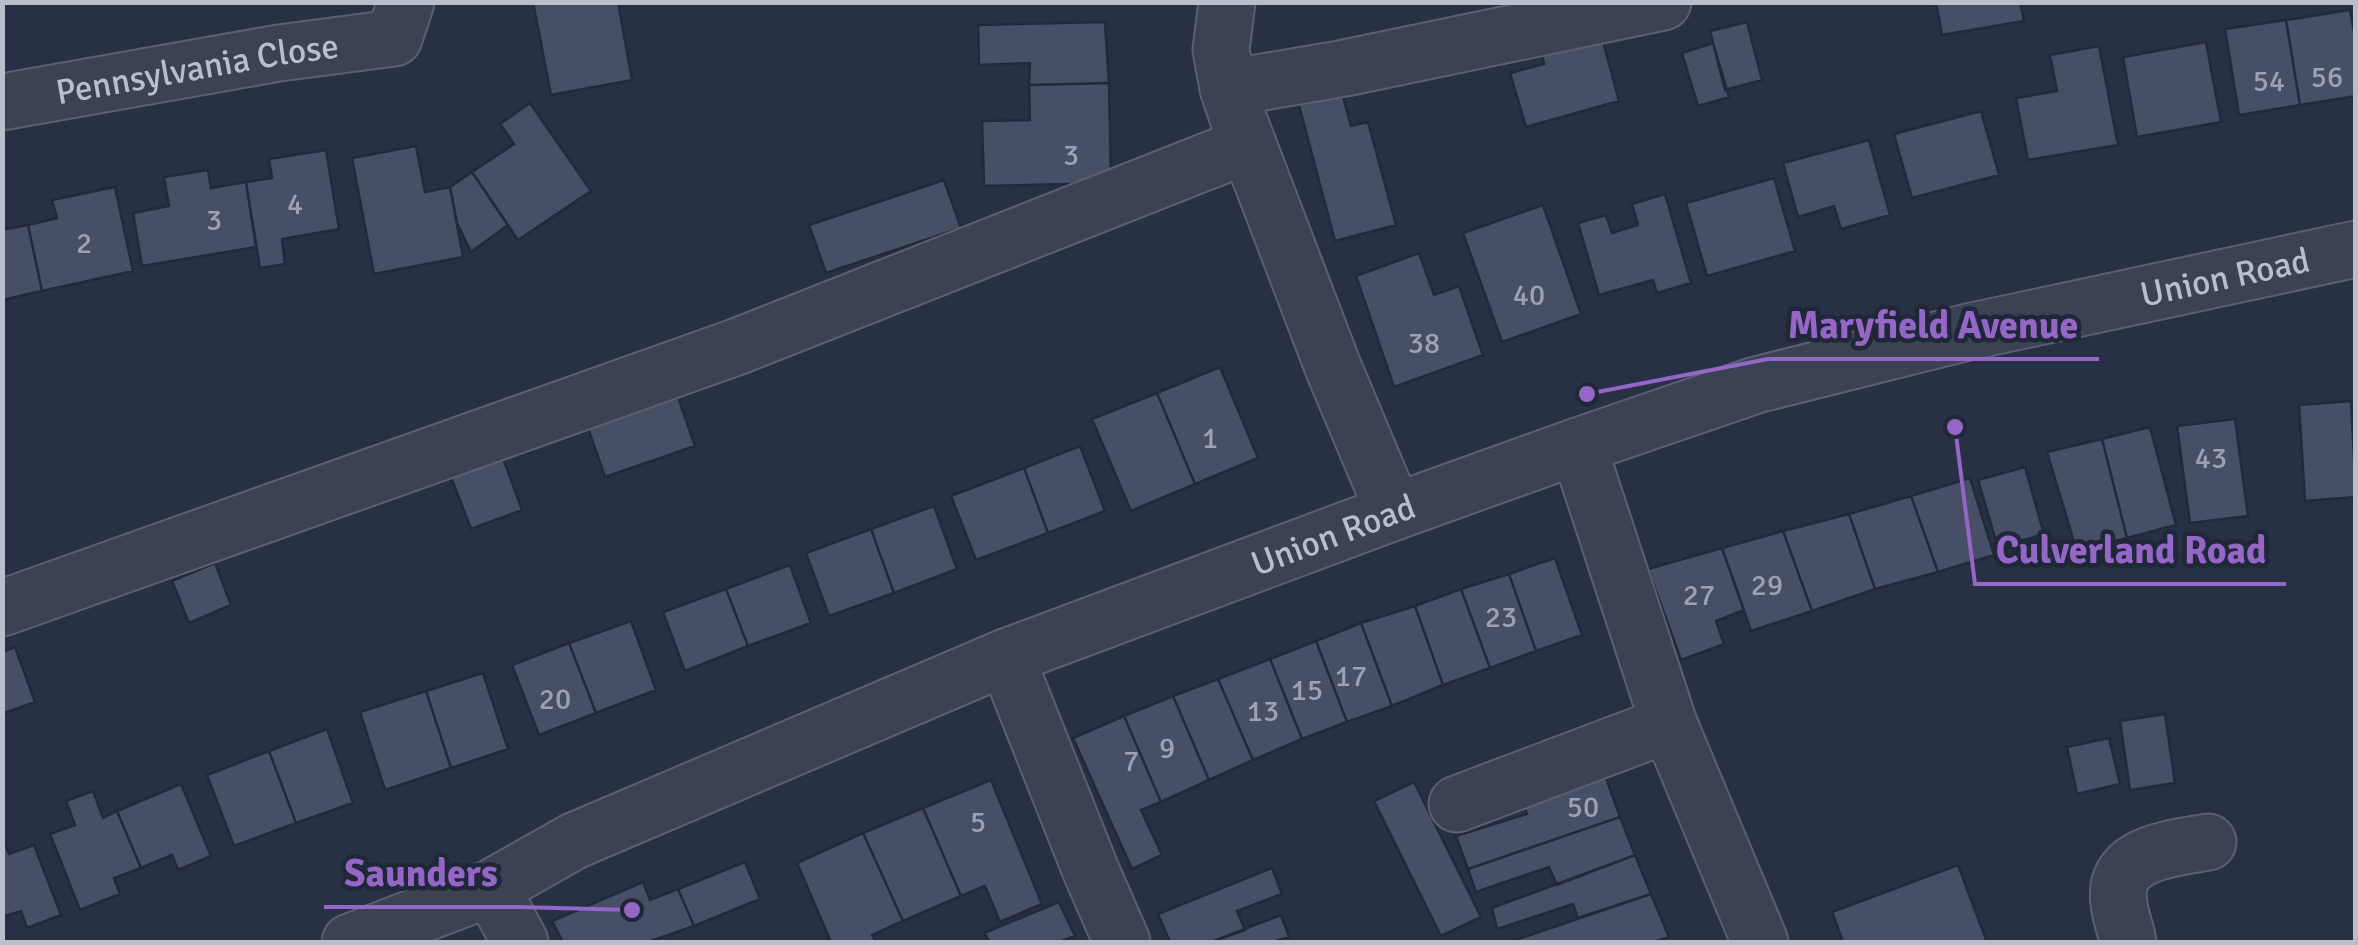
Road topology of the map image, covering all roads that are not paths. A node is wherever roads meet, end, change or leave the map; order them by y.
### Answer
1 (1227, 2) edge
2 (1663, 2) edge
3 (400, 20) edge
4 (1228, 88) junction
5 (2, 102) edge
6 (1248, 144) junction
7 (2356, 249) edge
8 (1578, 446) junction
9 (1394, 512) junction
10 (2, 608) edge
11 (1006, 657) junction
12 (1669, 724) junction
13 (1457, 804) dead end
14 (2208, 842) dead end
15 (491, 888) junction
16 (350, 942) edge
17 (520, 942) edge
18 (1122, 942) edge
19 (1760, 942) edge
20 (2128, 942) edge

1 - 4 street
2 - 4 street
3 - 5 street, Pennsylvania Close
4 - 6 street
6 - 9 street
6 - 10 street
7 - 8 street, Union Road
8 - 9 street, Union Road
8 - 12 street
9 - 11 street, Union Road
11 - 15 street, Union Road
11 - 18 street
12 - 13 street
12 - 19 street
14 - 20 street
15 - 16 street, Union Road
15 - 17 street

